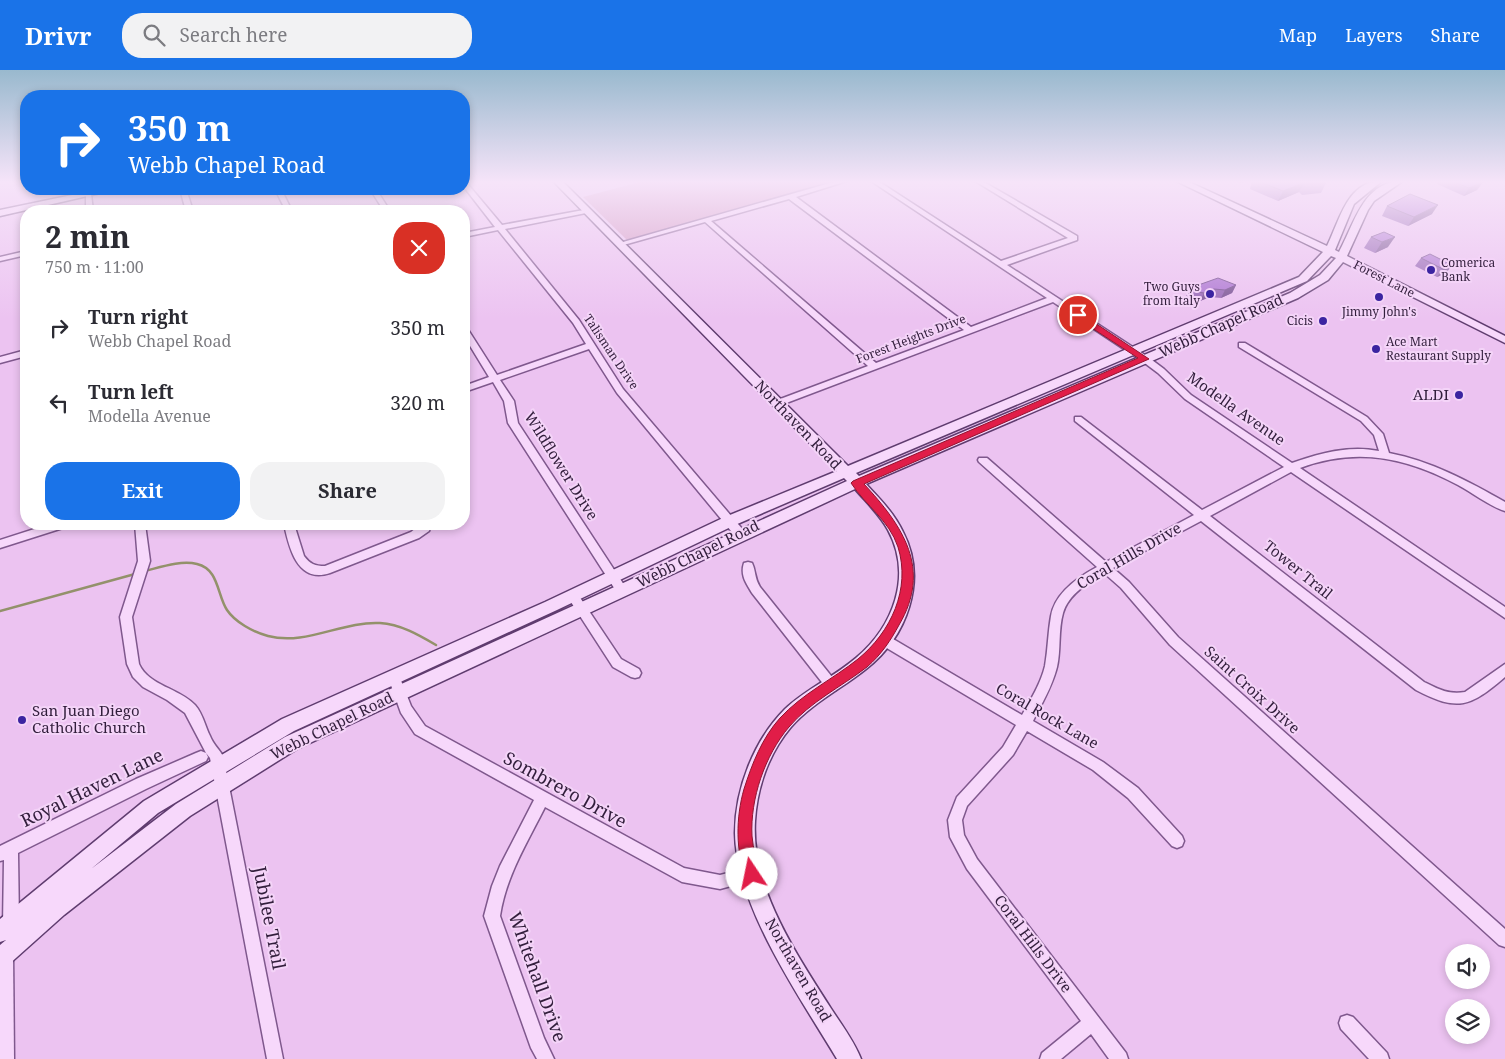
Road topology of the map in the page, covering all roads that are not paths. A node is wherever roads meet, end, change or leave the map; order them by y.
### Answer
1 (504, 227) edge
2 (603, 227) edge
3 (680, 227) edge
4 (714, 227) edge
5 (832, 227) edge
6 (945, 227) edge
7 (1056, 227) edge
8 (1288, 227) edge
9 (1339, 227) edge
10 (1354, 227) edge
11 (500, 228) junction
12 (470, 234) edge
13 (620, 244) junction
14 (1331, 248) junction
15 (20, 255) edge
16 (1344, 255) junction
17 (0, 260) edge
18 (1001, 264) junction
19 (1368, 270) junction
20 (1326, 277) junction
21 (1283, 288) junction
22 (1295, 293) junction
23 (1426, 296) junction
24 (1053, 299) junction
25 (970, 330) junction
26 (1505, 330) edge
27 (470, 339) edge
28 (1505, 339) edge
29 (1242, 345) dead end
30 (592, 346) junction
31 (1133, 351) junction
32 (20, 355) edge
33 (1145, 359) junction
34 (0, 360) edge
35 (874, 366) junction
36 (495, 378) junction
37 (470, 387) edge
38 (778, 403) junction
39 (1078, 419) dead end
40 (1385, 455) junction
41 (983, 460) dead end
42 (1292, 467) junction
43 (851, 478) junction
44 (1505, 507) edge
45 (1202, 514) junction
46 (735, 528) junction
47 (43, 530) edge
48 (141, 530) edge
49 (291, 530) edge
50 (421, 530) edge
51 (0, 544) edge
52 (748, 566) dead end
53 (1104, 568) junction
54 (617, 584) junction
55 (573, 596) junction
56 (582, 610) junction
57 (1505, 613) edge
58 (884, 640) junction
59 (1505, 669) edge
60 (636, 673) dead end
61 (397, 685) junction
62 (832, 686) junction
63 (1026, 723) junction
64 (205, 742) junction
65 (212, 770) junction
66 (542, 799) junction
67 (1178, 841) dead end
68 (5, 852) edge
69 (752, 874) junction
70 (6, 927) edge
71 (1505, 939) edge
72 (3, 956) edge
73 (1092, 1022) junction
74 (1347, 1023) dead end
75 (6, 1059) edge
76 (275, 1059) edge
77 (546, 1059) edge
78 (850, 1059) edge
79 (1048, 1059) edge
80 (1120, 1059) edge
81 (1381, 1059) edge

1 - 11 street
2 - 13 main road, Northaven Road
3 - 13 street
4 - 35 street
5 - 25 street
6 - 18 street, Modella Avenue
7 - 18 street
8 - 14 main road, Forest Lane
9 - 14 main road, Webb Chapel Road
10 - 16 main road, Webb Chapel Road
11 - 12 street
11 - 30 street, Talisman Drive
13 - 38 main road, Northaven Road
14 - 16 main road, Forest Lane
14 - 21 main road, Webb Chapel Road
15 - 17 street
16 - 19 main road, Forest Lane
16 - 20 main road, Webb Chapel Road
16 - 23 main road, Forest Lane
18 - 24 street, Modella Avenue
19 - 20 main road
19 - 23 main road, Forest Lane
20 - 22 main road, Webb Chapel Road
21 - 22 main road
21 - 31 main road, Webb Chapel Road
22 - 33 main road, Webb Chapel Road
23 - 26 main road, Forest Lane
23 - 28 main road, Forest Lane
24 - 25 street, Forest Heights Drive
24 - 31 street, Modella Avenue
25 - 35 street, Forest Heights Drive
27 - 36 street, Wildflower Drive
29 - 40 street
30 - 36 street
30 - 46 street, Talisman Drive
31 - 33 street, Modella Avenue
31 - 43 main road, Webb Chapel Road
32 - 34 street
33 - 42 street, Modella Avenue
33 - 43 main road, Webb Chapel Road
35 - 38 street, Forest Heights Drive
36 - 37 street
36 - 54 street, Wildflower Drive
38 - 43 main road, Northaven Road
39 - 45 street, Tower Trail
40 - 42 street, Coral Hills Drive
40 - 44 street, Coral Hills Drive
41 - 53 street, Saint Croix Drive
42 - 45 street, Coral Hills Drive
42 - 57 street, Modella Avenue
43 - 46 main road, Webb Chapel Road
43 - 58 main road, Northaven Road
45 - 53 street, Coral Hills Drive
45 - 59 street, Tower Trail
46 - 54 main road, Webb Chapel Road
47 - 51 street
48 - 64 street
49 - 50 street
52 - 62 street
53 - 63 street, Coral Hills Drive
53 - 71 street, Saint Croix Drive
54 - 55 main road, Webb Chapel Road
54 - 56 main road, Webb Chapel Road
55 - 56 street
55 - 61 main road, Webb Chapel Road
56 - 60 street
56 - 61 main road, Webb Chapel Road
58 - 62 main road, Northaven Road
58 - 63 street, Coral Rock Lane
61 - 65 main road, Webb Chapel Road
61 - 66 street, Sombrero Drive
62 - 69 main road, Northaven Road
63 - 67 street, Coral Rock Lane
63 - 73 street, Coral Hills Drive
64 - 65 street
64 - 65 street
65 - 68 street, Royal Haven Lane
65 - 70 main road, Webb Chapel Road
65 - 72 main road, Webb Chapel Road
65 - 76 street, Jubilee Trail
66 - 69 street, Sombrero Drive
66 - 77 street, Whitehall Drive
68 - 70 street
69 - 78 main road, Northaven Road
70 - 72 street
72 - 75 street
73 - 79 street
73 - 80 street, Coral Hills Drive
74 - 81 street

